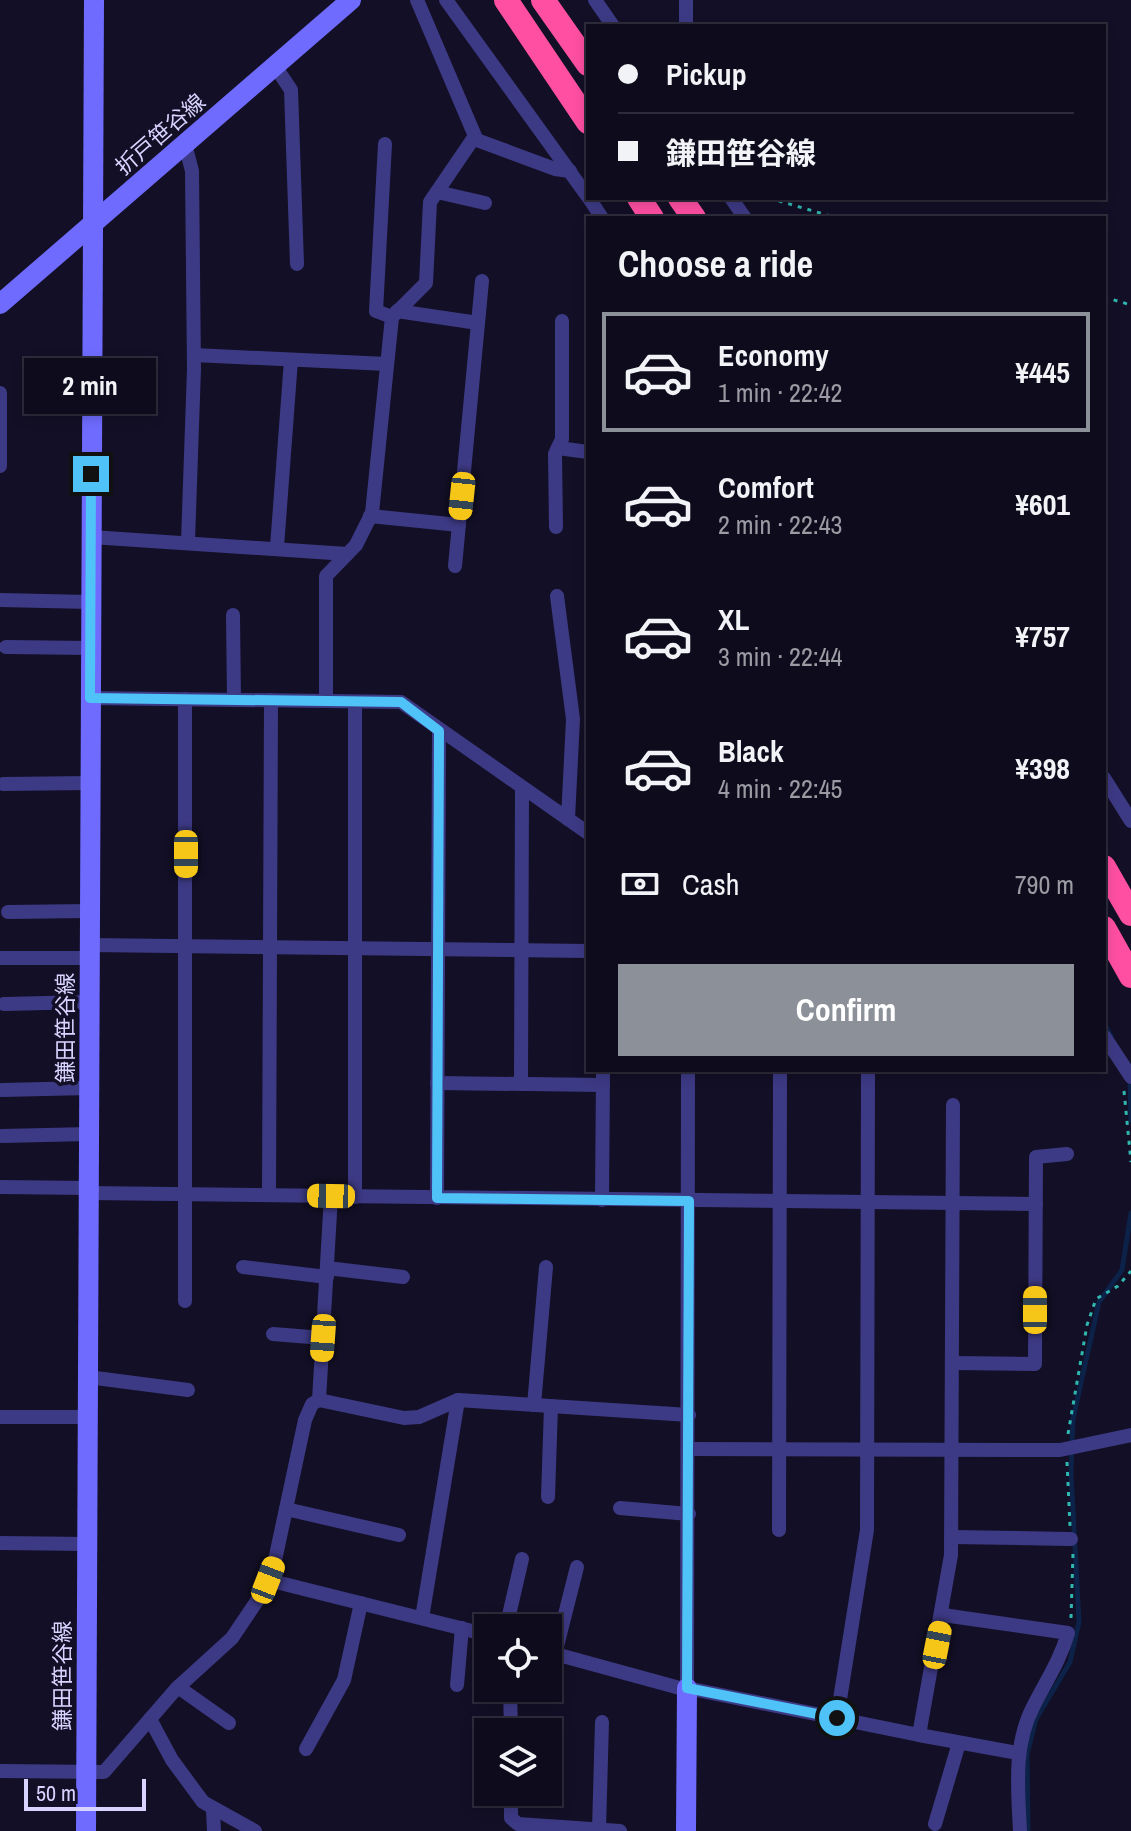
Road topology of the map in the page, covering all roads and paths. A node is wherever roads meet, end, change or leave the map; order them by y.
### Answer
1 (94, 0) edge
2 (351, 0) edge
3 (417, 0) edge
4 (446, 0) edge
5 (506, 0) edge
6 (543, 0) edge
7 (595, 0) edge
8 (686, 0) edge
9 (612, 24) edge
10 (686, 24) edge
11 (586, 61) edge
12 (275, 66) junction
13 (586, 119) edge
14 (474, 139) junction
15 (185, 144) junction
16 (385, 144) dead end
17 (570, 171) junction
18 (437, 192) junction
19 (586, 195) edge
20 (776, 200) edge
21 (485, 203) dead end
22 (830, 216) edge
23 (92, 225) junction
24 (297, 264) dead end
25 (482, 281) dead end
26 (1106, 298) edge
27 (0, 304) edge
28 (1131, 305) edge
29 (395, 314) junction
30 (562, 321) dead end
31 (478, 323) junction
32 (194, 355) junction
33 (291, 360) junction
34 (387, 364) junction
35 (0, 393) edge
36 (558, 448) junction
37 (586, 452) edge
38 (0, 466) edge
39 (370, 516) junction
40 (459, 525) junction
41 (556, 527) dead end
42 (91, 537) junction
43 (188, 541) junction
44 (277, 547) junction
45 (347, 554) junction
46 (455, 566) dead end
47 (557, 596) dead end
48 (0, 600) edge
49 (90, 602) junction
50 (233, 615) dead end
51 (6, 647) dead end
52 (90, 648) junction
53 (90, 698) junction
54 (185, 699) junction
55 (234, 700) junction
56 (271, 700) junction
57 (326, 701) junction
58 (355, 702) junction
59 (586, 705) edge
60 (572, 706) junction
61 (439, 731) junction
62 (1106, 781) edge
63 (90, 783) junction
64 (3, 784) dead end
65 (522, 788) junction
66 (568, 819) junction
67 (1131, 821) edge
68 (586, 832) edge
69 (1106, 870) edge
70 (89, 911) junction
71 (8, 912) dead end
72 (1131, 914) edge
73 (1106, 932) edge
74 (186, 946) junction
75 (269, 947) junction
76 (354, 948) junction
77 (437, 949) junction
78 (521, 950) junction
79 (89, 951) junction
80 (586, 951) edge
81 (1, 958) edge
82 (1131, 976) edge
83 (89, 1002) junction
84 (4, 1004) dead end
85 (1106, 1039) edge
86 (1126, 1071) edge
87 (688, 1072) edge
88 (780, 1072) edge
89 (868, 1072) edge
90 (603, 1078) edge
91 (437, 1083) junction
92 (521, 1084) junction
93 (89, 1088) junction
94 (2, 1090) edge
95 (953, 1105) dead end
96 (89, 1134) junction
97 (2, 1136) dead end
98 (1067, 1154) dead end
99 (1131, 1162) edge
100 (0, 1187) edge
101 (88, 1190) junction
102 (186, 1194) junction
103 (269, 1195) junction
104 (331, 1196) junction
105 (355, 1197) junction
106 (437, 1198) junction
107 (602, 1200) junction
108 (689, 1201) junction
109 (780, 1202) junction
110 (868, 1202) junction
111 (953, 1202) junction
112 (1036, 1204) junction
113 (243, 1267) dead end
114 (546, 1267) dead end
115 (327, 1273) junction
116 (403, 1277) dead end
117 (185, 1301) dead end
118 (273, 1334) dead end
119 (323, 1338) junction
120 (952, 1363) junction
121 (88, 1377) junction
122 (188, 1390) dead end
123 (319, 1400) junction
124 (458, 1400) junction
125 (534, 1405) junction
126 (551, 1406) junction
127 (689, 1415) junction
128 (0, 1417) edge
129 (87, 1417) junction
130 (1131, 1435) edge
131 (868, 1448) junction
132 (951, 1448) junction
133 (689, 1449) junction
134 (779, 1449) junction
135 (548, 1497) dead end
136 (620, 1508) dead end
137 (286, 1509) junction
138 (689, 1514) junction
139 (779, 1530) dead end
140 (399, 1535) dead end
141 (951, 1537) junction
142 (1071, 1539) dead end
143 (0, 1543) edge
144 (87, 1544) junction
145 (522, 1559) dead end
146 (577, 1567) dead end
147 (268, 1580) junction
148 (361, 1603) junction
149 (509, 1614) edge
150 (943, 1615) junction
151 (422, 1618) junction
152 (562, 1619) edge
153 (462, 1628) junction
154 (474, 1631) edge
155 (562, 1656) edge
156 (457, 1685) dead end
157 (178, 1687) junction
158 (687, 1689) junction
159 (837, 1718) junction
160 (150, 1719) junction
161 (602, 1722) dead end
162 (229, 1723) dead end
163 (919, 1735) junction
164 (959, 1743) junction
165 (306, 1749) dead end
166 (1018, 1753) junction
167 (0, 1771) edge
168 (86, 1774) junction
169 (511, 1806) edge
170 (213, 1811) junction
171 (935, 1824) dead end
172 (595, 1830) edge
173 (86, 1831) edge
174 (214, 1831) edge
175 (253, 1831) edge
176 (620, 1831) edge
177 (686, 1831) edge
178 (1020, 1831) edge

1 - 23 street, 鎌田笹谷線
2 - 12 street, 折戸笹谷線
3 - 14 street
4 - 17 street
5 - 13 highway
6 - 11 highway
7 - 9 street
8 - 10 street
12 - 15 street, 折戸笹谷線
12 - 24 street
14 - 17 street
14 - 18 street
15 - 23 street, 折戸笹谷線
15 - 32 street
16 - 29 street
17 - 19 street
18 - 21 street
18 - 29 street
20 - 22 path
23 - 27 street, 折戸笹谷線
23 - 42 street, 鎌田笹谷線
25 - 31 street
26 - 28 path
29 - 31 street
29 - 34 street
30 - 36 street
31 - 40 street
32 - 33 street
32 - 43 street
33 - 34 street
33 - 44 street
34 - 39 street
35 - 38 street
36 - 37 street
36 - 41 street
39 - 40 street
39 - 45 street
40 - 46 street
42 - 43 street
42 - 49 street, 鎌田笹谷線
43 - 44 street
44 - 45 street
45 - 57 street
47 - 60 street
48 - 49 street
49 - 52 street, 鎌田笹谷線
50 - 55 street
51 - 52 street
52 - 53 street, 鎌田笹谷線
53 - 54 street
53 - 63 street, 鎌田笹谷線
54 - 55 street
54 - 74 street
55 - 56 street
56 - 57 street
56 - 75 street
57 - 58 street
58 - 61 street
58 - 76 street
59 - 60 street
60 - 66 street
61 - 65 street
61 - 77 street
62 - 67 street
63 - 64 street
63 - 70 street, 鎌田笹谷線
65 - 66 street
65 - 78 street
66 - 68 street
69 - 72 highway
70 - 71 street
70 - 79 street, 鎌田笹谷線
73 - 82 highway
74 - 75 street
74 - 79 street
74 - 102 street
75 - 76 street
75 - 103 street
76 - 77 street
76 - 105 street
77 - 78 street
77 - 91 street
78 - 80 street
78 - 92 street
79 - 81 street
79 - 83 street, 鎌田笹谷線
83 - 84 street
83 - 93 street, 鎌田笹谷線
85 - 86 street
86 - 99 path
87 - 108 street
88 - 109 street
89 - 110 street
90 - 92 street
90 - 107 street
91 - 92 street
91 - 106 street
93 - 94 street
93 - 96 street, 鎌田笹谷線
95 - 111 street
96 - 97 street
96 - 101 street, 鎌田笹谷線
98 - 112 street
100 - 101 street
101 - 102 street
101 - 121 street, 鎌田笹谷線
102 - 103 street
102 - 117 street
103 - 104 street
104 - 105 street
104 - 115 street
105 - 106 street
106 - 107 street
107 - 108 street
108 - 109 street
108 - 127 street
109 - 110 street
109 - 134 street
110 - 111 street
110 - 131 street
111 - 112 street
111 - 120 street
112 - 120 street
113 - 115 street
114 - 125 street
115 - 116 street
115 - 119 street
118 - 119 street
119 - 123 street
120 - 132 street
121 - 122 street
121 - 129 street, 鎌田笹谷線
123 - 124 street
123 - 137 street
124 - 125 street
124 - 151 street
125 - 126 street
126 - 127 street
126 - 135 street
127 - 133 street
128 - 129 street
129 - 144 street, 鎌田笹谷線
130 - 132 street
131 - 132 street
131 - 134 street
131 - 159 street
132 - 141 street
133 - 134 street
133 - 138 street
134 - 139 street
136 - 138 street
137 - 140 street
137 - 147 street
138 - 158 street
141 - 142 street
141 - 150 street
143 - 144 street
144 - 168 street, 鎌田笹谷線
145 - 149 street
146 - 152 street
147 - 148 street
147 - 157 street
148 - 151 street
148 - 165 street
150 - 163 street
150 - 166 street
151 - 153 street
153 - 154 street
153 - 156 street
155 - 158 street
157 - 160 street
157 - 162 street
158 - 159 street
158 - 177 street
159 - 163 street
160 - 168 street
160 - 170 street
161 - 172 street
163 - 164 street
164 - 166 street
164 - 171 street
166 - 178 street
167 - 168 street
168 - 173 street, 鎌田笹谷線
169 - 172 street
170 - 174 street
170 - 175 street
172 - 176 street

